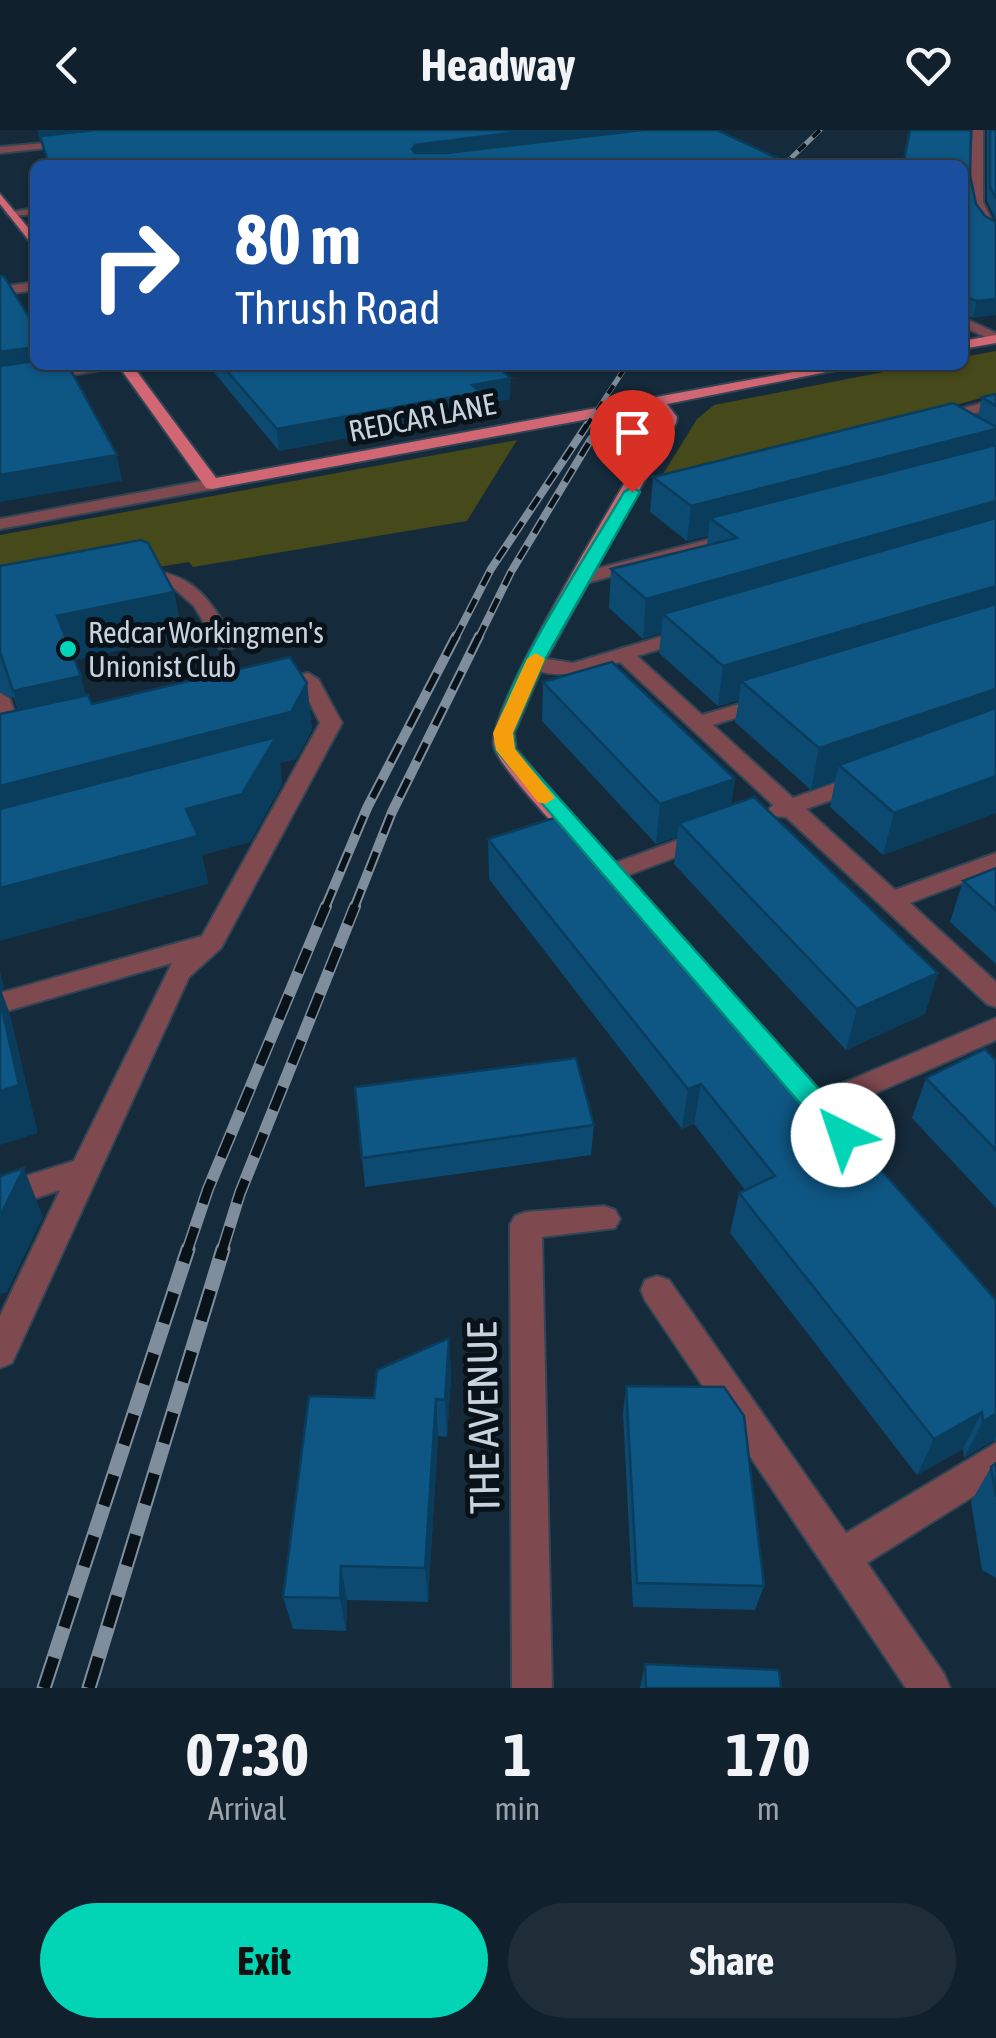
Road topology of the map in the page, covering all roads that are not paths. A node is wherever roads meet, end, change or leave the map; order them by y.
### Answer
1 (978, 130) edge
2 (95, 140) edge
3 (0, 150) edge
4 (0, 196) edge
5 (7, 211) edge
6 (996, 235) edge
7 (30, 238) edge
8 (30, 287) edge
9 (0, 291) edge
10 (968, 324) edge
11 (996, 338) edge
12 (968, 344) edge
13 (91, 370) edge
14 (127, 370) edge
15 (827, 370) edge
16 (0, 384) edge
17 (656, 402) junction
18 (996, 403) edge
19 (916, 424) edge
20 (212, 484) junction
21 (0, 524) edge
22 (750, 534) edge
23 (115, 578) edge
24 (579, 579) junction
25 (716, 626) edge
26 (226, 644) dead end
27 (622, 654) junction
28 (534, 663) junction
29 (249, 693) edge
30 (791, 694) edge
31 (0, 699) edge
32 (698, 723) junction
33 (17, 750) edge
34 (308, 766) junction
35 (883, 774) edge
36 (269, 776) edge
37 (790, 807) junction
38 (996, 860) edge
39 (616, 881) joint
40 (891, 901) junction
41 (212, 942) junction
42 (996, 997) edge
43 (0, 1003) edge
44 (996, 1028) edge
45 (818, 1106) edge
46 (84, 1170) junction
47 (0, 1197) edge
48 (604, 1218) dead end
49 (657, 1290) dead end
50 (0, 1352) edge
51 (996, 1461) edge
52 (842, 1558) junction
53 (532, 1688) edge
54 (930, 1688) edge

1 - 6 street
2 - 3 street
4 - 5 main road
5 - 7 main road
8 - 9 street
10 - 11 street
11 - 12 main road
13 - 16 street
14 - 20 main road
15 - 17 main road, REDCAR LANE
17 - 20 main road, REDCAR LANE
17 - 24 main road
18 - 19 street
20 - 21 street, REDCAR LANE
22 - 24 street
23 - 26 street
24 - 28 main road
25 - 27 street
27 - 28 street
27 - 32 street
28 - 39 main road
29 - 34 street
30 - 32 street
31 - 33 street
32 - 37 street
34 - 36 street
34 - 41 street
35 - 37 street
37 - 39 street
37 - 40 street
38 - 40 street
40 - 42 street
41 - 43 street
41 - 46 street
44 - 45 street
46 - 47 street
46 - 50 street
48 - 53 street, THE AVENUE
49 - 52 street
51 - 52 street
52 - 54 street

